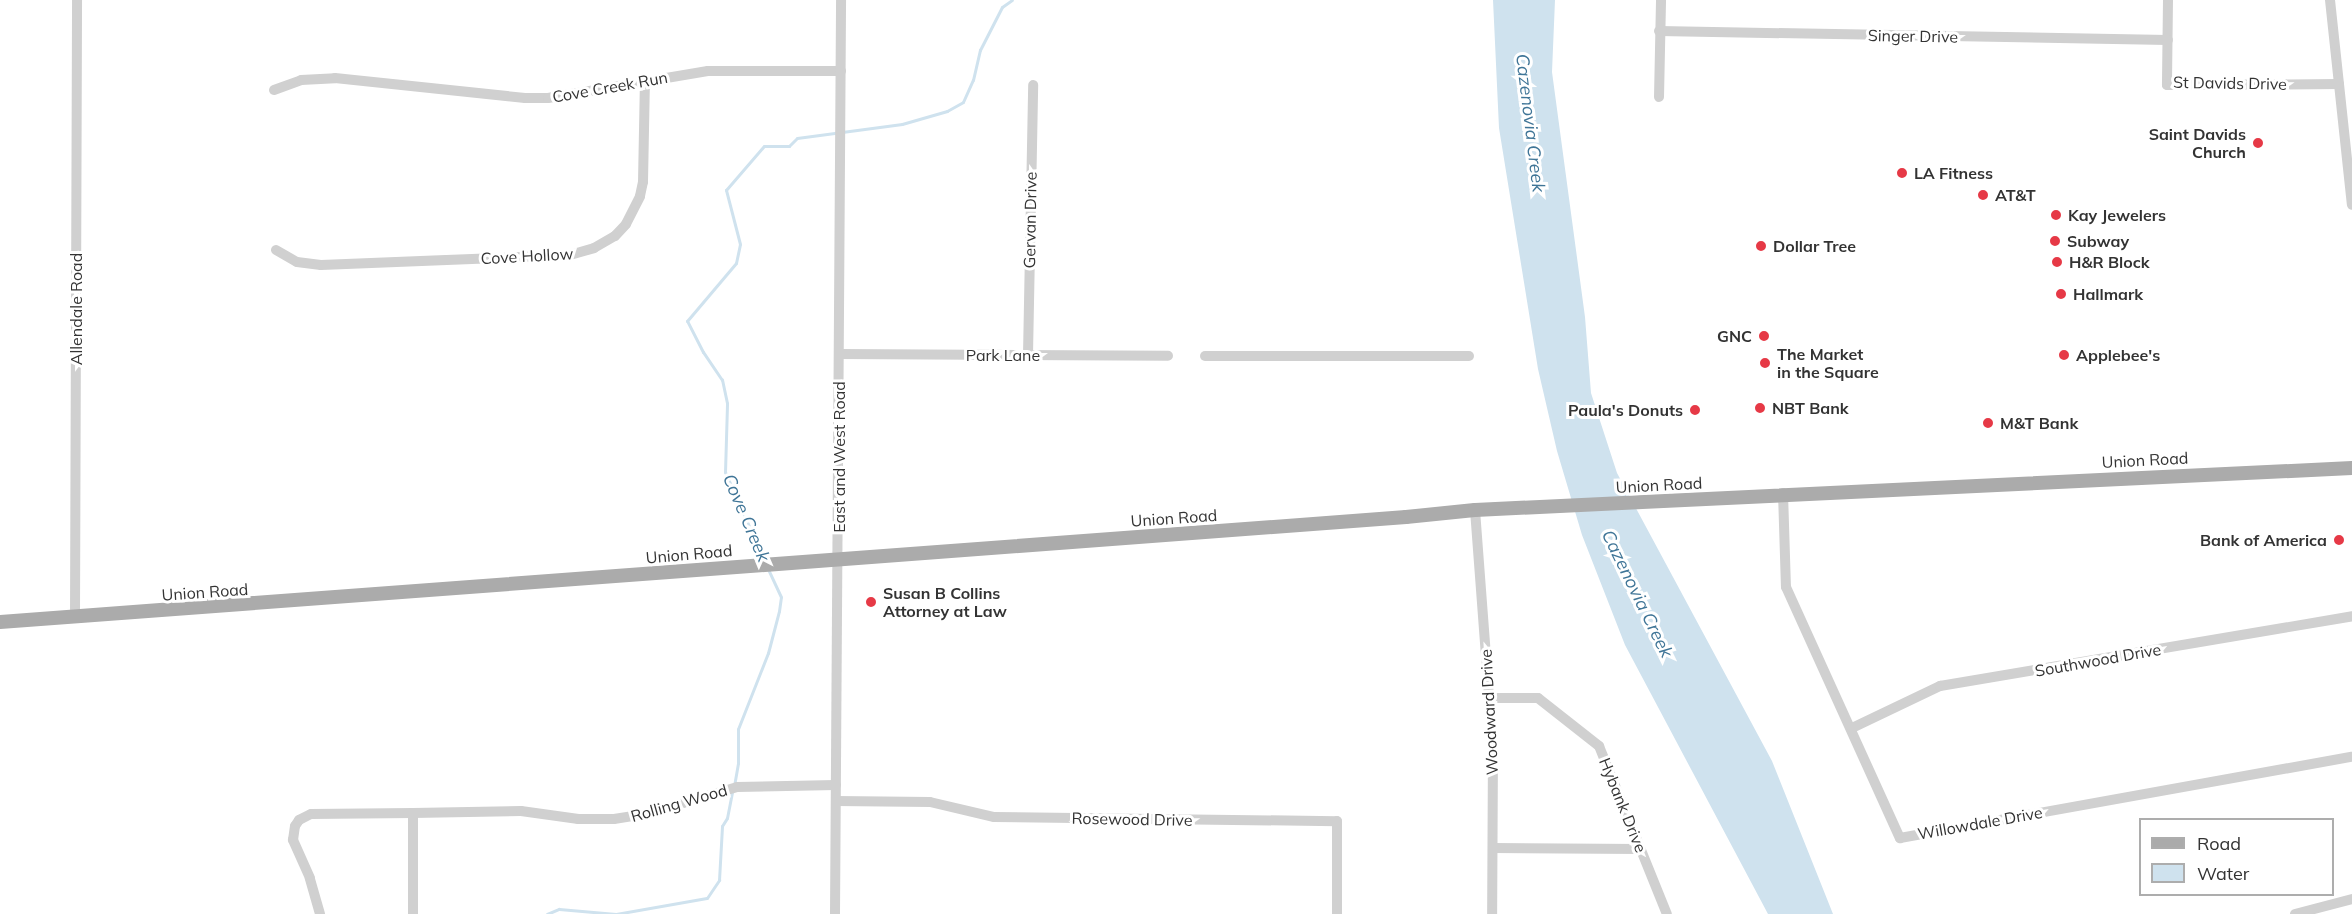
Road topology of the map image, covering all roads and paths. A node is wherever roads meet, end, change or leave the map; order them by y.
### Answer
1 (77, 0) edge
2 (841, 0) edge
3 (1661, 0) edge
4 (2168, 0) edge
5 (2330, 0) edge
6 (1659, 31) junction
7 (2168, 40) junction
8 (841, 70) junction
9 (645, 81) junction
10 (2339, 84) junction
11 (1033, 85) dead end
12 (274, 90) dead end
13 (1659, 97) dead end
14 (2352, 205) edge
15 (276, 250) dead end
16 (839, 354) junction
17 (1028, 355) junction
18 (1167, 356) dead end
19 (1205, 356) dead end
20 (1469, 356) dead end
21 (2352, 468) edge
22 (1784, 493) junction
23 (1475, 510) junction
24 (838, 559) junction
25 (2352, 616) edge
26 (75, 617) junction
27 (0, 622) edge
28 (1490, 698) junction
29 (1852, 728) junction
30 (2352, 757) edge
31 (837, 785) junction
32 (836, 801) junction
33 (413, 813) junction
34 (1493, 848) junction
35 (1640, 849) junction
36 (2352, 899) edge
37 (320, 914) edge
38 (413, 914) edge
39 (835, 914) edge
40 (1336, 914) edge
41 (1492, 914) edge
42 (1667, 914) edge
43 (2295, 914) edge

1 - 26 street, Allendale Road
2 - 8 street, East and West Road
3 - 6 street
4 - 7 street, St Davids Drive
5 - 10 street
6 - 7 street, Singer Drive
6 - 13 street
7 - 10 street, St Davids Drive
8 - 9 street, Cove Creek Run
8 - 16 street, East and West Road
9 - 12 street, Cove Creek Run
9 - 15 street, Cove Hollow
10 - 14 street
11 - 17 street, Gervan Drive
16 - 17 street, Park Lane
16 - 24 street, East and West Road
17 - 18 street, Park Lane
19 - 20 street
21 - 22 main road, Union Road
22 - 23 main road, Union Road
22 - 29 street, Willowdale Drive
23 - 24 main road, Union Road
23 - 28 street, Woodward Drive
24 - 26 main road, Union Road
24 - 31 street, East and West Road
25 - 29 street, Southwood Drive
26 - 27 main road, Union Road
28 - 34 street, Woodward Drive
28 - 35 street, Hybank Drive
29 - 30 street, Willowdale Drive
31 - 32 street, East and West Road
31 - 33 street, Rolling Wood
32 - 39 street, East and West Road
32 - 40 street, Rosewood Drive
33 - 37 street, Rolling Wood
33 - 38 street
34 - 35 street
34 - 41 street, Woodward Drive
35 - 42 street, Hybank Drive
36 - 43 street

